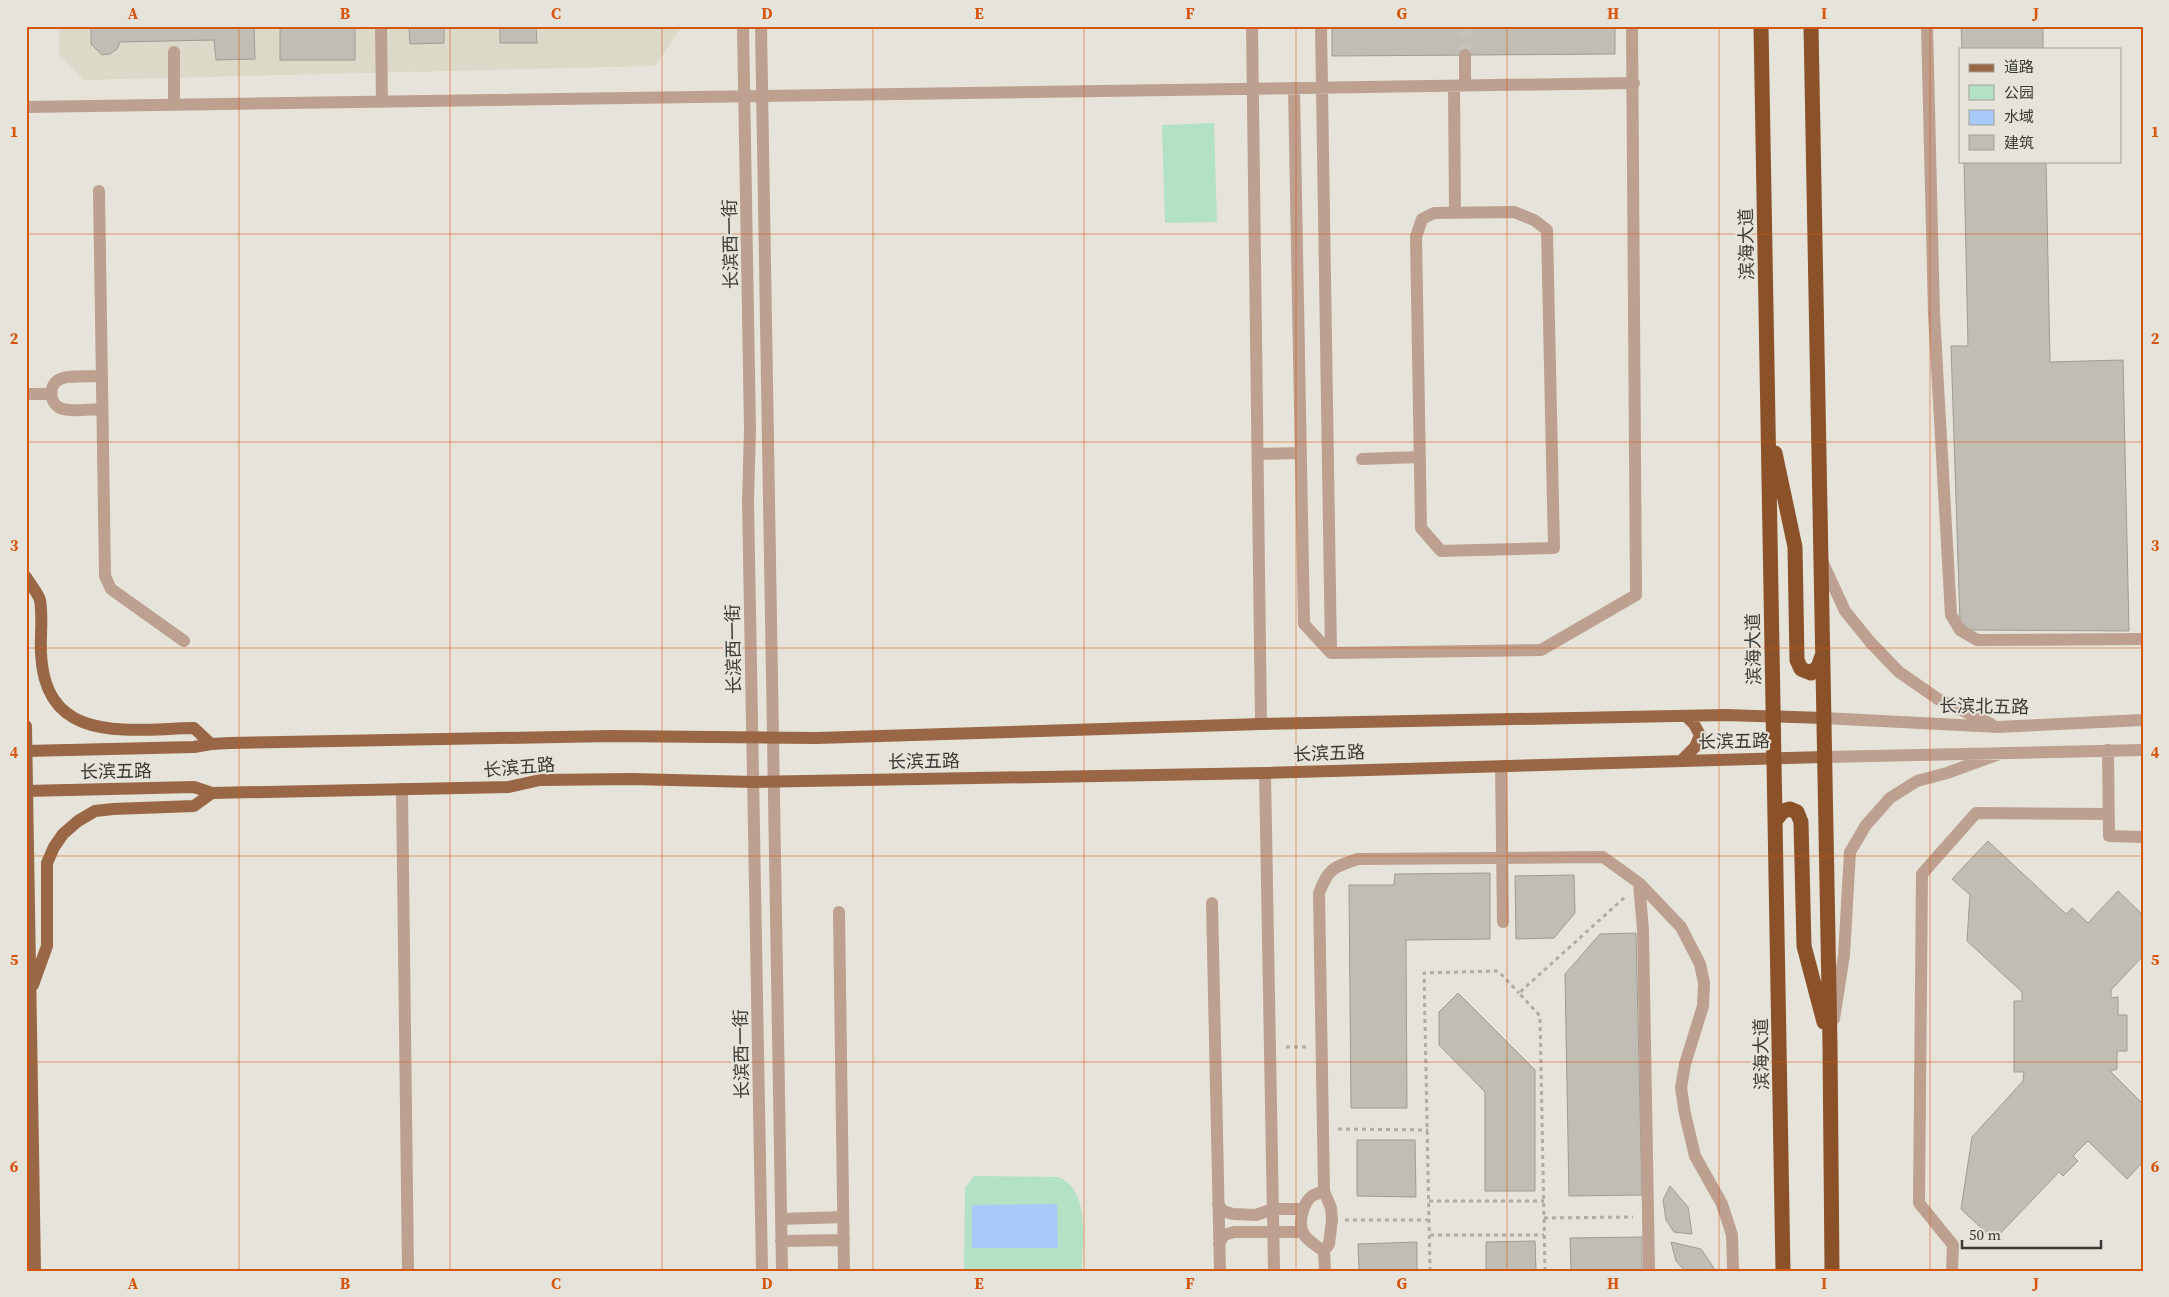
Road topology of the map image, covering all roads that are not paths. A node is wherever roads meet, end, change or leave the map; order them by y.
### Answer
1 (381, 26) edge
2 (743, 26) edge
3 (761, 26) edge
4 (1252, 26) edge
5 (1321, 26) edge
6 (1632, 26) edge
7 (1761, 26) edge
8 (1811, 26) edge
9 (1927, 26) edge
10 (174, 52) dead end
11 (1465, 54) tunnel mouth
12 (1634, 83) junction
13 (1459, 86) junction
14 (1294, 88) junction
15 (1322, 88) junction
16 (1253, 89) junction
17 (745, 95) junction
18 (762, 95) junction
19 (382, 102) junction
20 (174, 105) junction
21 (26, 107) edge
22 (99, 191) dead end
23 (1455, 213) junction
24 (102, 376) junction
25 (26, 394) edge
26 (51, 394) junction
27 (102, 409) junction
28 (1768, 420) junction
29 (1301, 453) junction
30 (1258, 454) junction
31 (1420, 457) junction
32 (1362, 459) dead end
33 (1821, 559) junction
34 (26, 577) edge
35 (2143, 639) edge
36 (184, 641) dead end
37 (1331, 653) junction
38 (1823, 654) junction
39 (1686, 716) junction
40 (1773, 716) junction
41 (1824, 718) junction
42 (2143, 720) edge
43 (1261, 724) junction
44 (26, 726) edge
45 (1998, 727) junction
46 (752, 738) junction
47 (774, 738) junction
48 (211, 744) junction
49 (2108, 750) junction
50 (2143, 750) edge
51 (26, 751) edge
52 (2002, 754) junction
53 (1825, 757) junction
54 (1774, 758) junction
55 (1683, 759) junction
56 (1501, 766) junction
57 (1265, 773) junction
58 (753, 782) junction
59 (774, 782) junction
60 (402, 789) junction
61 (27, 791) edge
62 (212, 793) junction
63 (2109, 814) junction
64 (1775, 821) junction
65 (2143, 836) edge
66 (1502, 858) junction
67 (1639, 883) junction
68 (1212, 903) dead end
69 (839, 912) dead end
70 (1503, 922) dead end
71 (30, 995) junction
72 (1830, 1045) junction
73 (1324, 1191) junction
74 (1218, 1204) junction
75 (1273, 1209) junction
76 (1303, 1209) junction
77 (843, 1218) junction
78 (781, 1219) junction
79 (1303, 1232) junction
80 (1274, 1233) junction
81 (844, 1240) junction
82 (781, 1241) junction
83 (1219, 1244) junction
84 (1324, 1251) junction
85 (35, 1271) edge
86 (408, 1271) edge
87 (762, 1271) edge
88 (782, 1271) edge
89 (844, 1271) edge
90 (1220, 1271) edge
91 (1274, 1271) edge
92 (1325, 1271) edge
93 (1649, 1271) edge
94 (1733, 1271) edge
95 (1783, 1271) edge
96 (1832, 1271) edge
97 (1952, 1271) edge

1 - 19 street
2 - 17 street, 长滨西一街
3 - 18 street, 长滨西一街
4 - 16 street
5 - 15 street
6 - 12 street
7 - 28 highway, 滨海大道
8 - 33 highway
9 - 35 street
10 - 20 street
11 - 13 street
12 - 13 street
12 - 37 street
13 - 15 street
13 - 23 street
14 - 15 street
14 - 16 street
14 - 29 street
15 - 37 street
16 - 18 street
16 - 30 street
17 - 18 street
17 - 19 street
17 - 46 street, 长滨西一街
18 - 47 street, 长滨西一街
19 - 20 street
20 - 21 street
22 - 24 street
23 - 31 street
23 - 31 street
24 - 26 street
24 - 27 street
25 - 26 street
26 - 27 street
27 - 36 street
28 - 38 highway
28 - 40 highway, 滨海大道
29 - 30 street
29 - 37 street
30 - 43 street
31 - 32 street
33 - 38 highway
33 - 45 street
34 - 48 main road
38 - 41 highway
39 - 40 main road, 长滨五路
39 - 43 main road, 长滨五路
39 - 55 main road
40 - 41 main road, 长滨五路
40 - 54 highway, 滨海大道
41 - 45 street, 长滨北五路
41 - 53 highway
42 - 45 street, 长滨北五路
43 - 47 main road, 长滨五路
44 - 51 main road
46 - 47 main road, 长滨五路
46 - 48 main road, 长滨五路
46 - 58 street, 长滨西一街
47 - 59 street, 长滨西一街
48 - 51 main road, 长滨五路
49 - 50 street
49 - 52 street
49 - 63 street
51 - 61 main road
52 - 53 street
52 - 72 street
53 - 54 main road, 长滨五路
53 - 72 highway
54 - 55 main road, 长滨五路
54 - 64 highway, 滨海大道
55 - 56 main road, 长滨五路
56 - 57 main road, 长滨五路
56 - 66 street
57 - 59 main road, 长滨五路
57 - 75 street
58 - 59 main road, 长滨五路
58 - 60 main road, 长滨五路
58 - 87 street, 长滨西一街
59 - 78 street, 长滨西一街
60 - 62 main road, 长滨五路
60 - 86 street
61 - 62 main road, 长滨五路
61 - 71 main road
62 - 71 main road
63 - 65 street
63 - 97 street
64 - 72 highway
64 - 95 highway, 滨海大道
66 - 67 street
66 - 70 street
66 - 73 street
67 - 93 street
67 - 94 street
68 - 74 street
69 - 77 street
71 - 85 main road
72 - 96 highway
73 - 76 street
73 - 84 street
74 - 75 street
74 - 83 street
75 - 76 street
75 - 80 street
76 - 79 street
77 - 78 street
77 - 81 street
78 - 82 street, 长滨西一街
79 - 80 street
79 - 84 street
80 - 83 street
80 - 91 street
81 - 82 street
81 - 89 street
82 - 88 street, 长滨西一街
83 - 90 street
84 - 92 street

